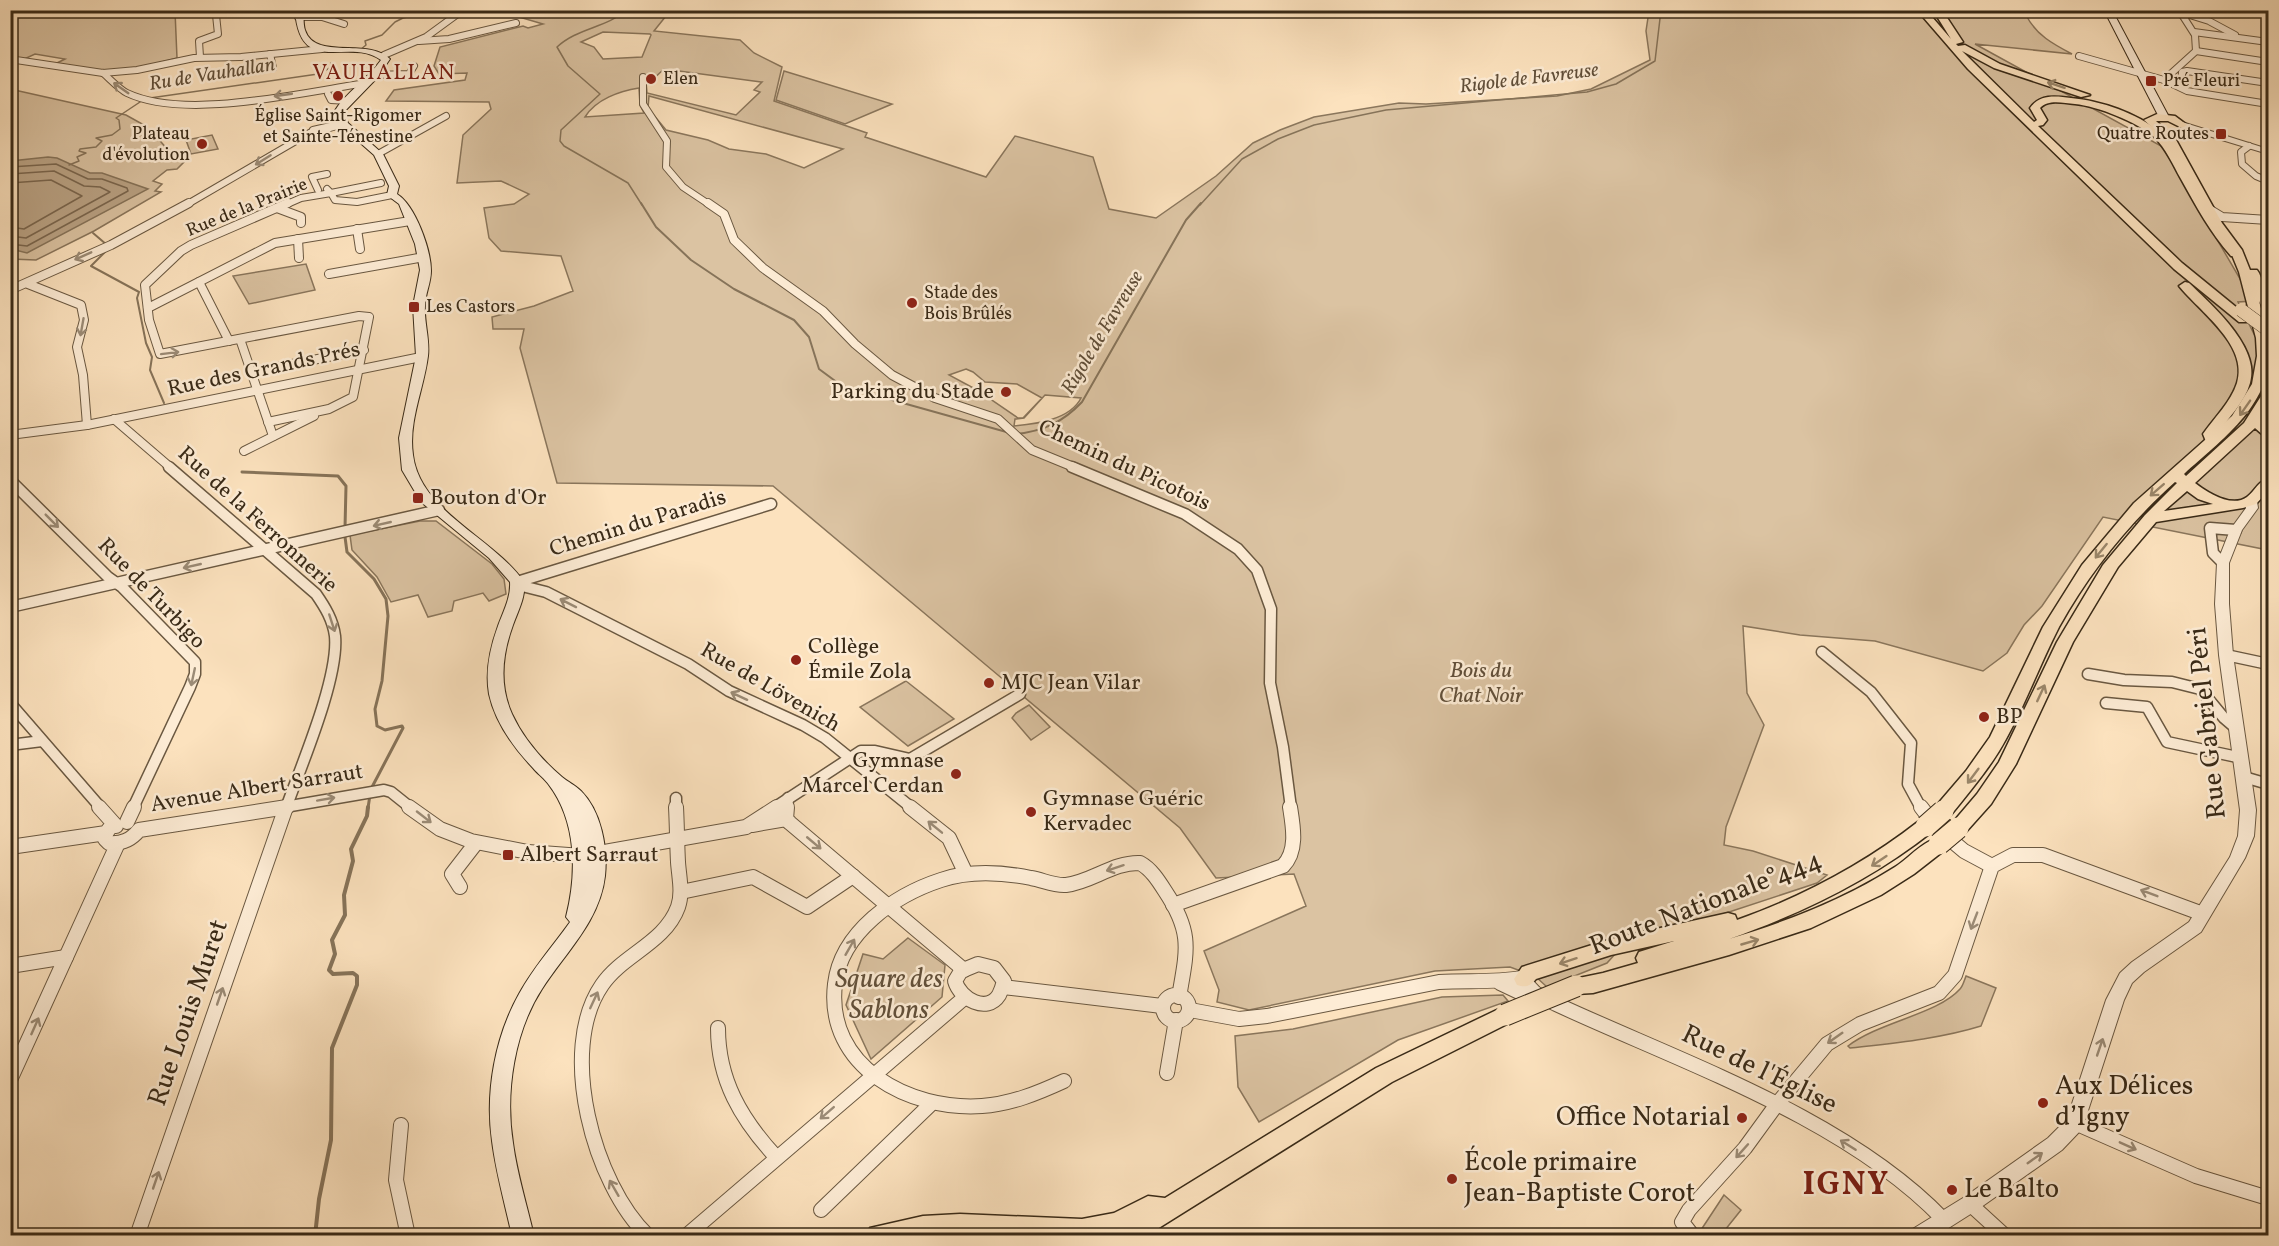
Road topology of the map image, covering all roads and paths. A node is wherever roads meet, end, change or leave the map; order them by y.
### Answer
1 (213, 10) edge
2 (463, 10) edge
3 (1921, 10) edge
4 (1937, 10) edge
5 (2108, 10) edge
6 (2265, 10) edge
7 (2180, 11) edge
8 (299, 14) edge
9 (2268, 14) edge
10 (516, 23) dead end
11 (344, 24) dead end
12 (2194, 32) junction
13 (2242, 39) junction
14 (419, 41) junction
15 (2268, 42) edge
16 (1962, 47) junction
17 (322, 49) junction
18 (2196, 51) junction
19 (270, 54) junction
20 (384, 55) junction
21 (2079, 56) dead end
22 (200, 57) junction
23 (16, 60) dead end
24 (2268, 62) edge
25 (414, 66) dead end
26 (273, 68) dead end
27 (103, 73) junction
28 (2143, 74) junction
29 (375, 75) junction
30 (643, 77) dead end
31 (2164, 80) junction
32 (367, 83) junction
33 (2268, 83) edge
34 (2177, 85) junction
35 (328, 94) dead end
36 (348, 101) junction
37 (2268, 104) edge
38 (446, 116) dead end
39 (2158, 120) junction
40 (344, 123) junction
41 (2039, 123) junction
42 (2177, 127) junction
43 (2249, 146) junction
44 (2268, 152) edge
45 (378, 154) junction
46 (327, 174) dead end
47 (2268, 181) edge
48 (381, 183) dead end
49 (318, 190) junction
50 (331, 193) junction
51 (392, 195) junction
52 (301, 198) junction
53 (277, 208) junction
54 (2217, 212) junction
55 (410, 220) junction
56 (2268, 220) edge
57 (302, 223) dead end
58 (357, 229) junction
59 (2147, 236) junction
60 (298, 239) junction
61 (360, 249) dead end
62 (2235, 253) junction
63 (424, 257) junction
64 (299, 258) dead end
65 (329, 274) dead end
66 (199, 282) junction
67 (28, 284) junction
68 (10, 290) edge
69 (2268, 307) edge
70 (148, 308) junction
71 (2242, 315) junction
72 (2268, 330) edge
73 (2268, 336) edge
74 (240, 339) junction
75 (228, 341) junction
76 (364, 350) junction
77 (422, 357) junction
78 (360, 369) junction
79 (251, 372) junction
80 (258, 390) junction
81 (2268, 396) edge
82 (330, 409) junction
83 (2257, 416) junction
84 (114, 419) junction
85 (268, 422) junction
86 (87, 424) junction
87 (2268, 432) edge
88 (10, 435) edge
89 (273, 436) junction
90 (2212, 441) junction
91 (244, 451) dead end
92 (2180, 479) junction
93 (10, 480) edge
94 (2268, 483) edge
95 (2244, 503) junction
96 (771, 504) dead end
97 (439, 510) junction
98 (2150, 518) junction
99 (2236, 530) junction
100 (266, 550) junction
101 (2223, 563) junction
102 (117, 583) junction
103 (518, 583) junction
104 (10, 607) edge
105 (1822, 652) dead end
106 (2226, 655) junction
107 (2268, 664) edge
108 (2088, 674) dead end
109 (1020, 694) dead end
110 (10, 702) edge
111 (2106, 703) dead end
112 (2238, 730) junction
113 (42, 741) junction
114 (10, 745) edge
115 (2242, 758) junction
116 (849, 760) junction
117 (2244, 777) junction
118 (2268, 784) edge
119 (676, 798) dead end
120 (788, 798) junction
121 (286, 807) junction
122 (786, 819) junction
123 (746, 826) junction
124 (116, 827) junction
125 (139, 830) junction
126 (677, 838) junction
127 (118, 843) junction
128 (476, 843) junction
129 (10, 848) edge
130 (589, 855) junction
131 (1992, 866) junction
132 (966, 874) junction
133 (853, 876) junction
134 (460, 887) dead end
135 (681, 892) junction
136 (888, 905) junction
137 (1173, 905) junction
138 (1787, 908) junction
139 (2203, 915) junction
140 (66, 957) junction
141 (10, 966) edge
142 (964, 970) junction
143 (1523, 986) junction
144 (1576, 986) junction
145 (1003, 987) junction
146 (1179, 997) junction
147 (963, 999) junction
148 (1162, 1006) junction
149 (1190, 1010) junction
150 (1176, 1020) junction
151 (718, 1028) dead end
152 (1167, 1073) dead end
153 (872, 1075) junction
154 (10, 1080) edge
155 (1064, 1081) dead end
156 (932, 1103) junction
157 (1777, 1104) junction
158 (2075, 1123) junction
159 (401, 1125) dead end
160 (776, 1157) junction
161 (515, 1194) junction
162 (2268, 1198) edge
163 (1970, 1204) junction
164 (1166, 1209) junction
165 (821, 1210) dead end
166 (1943, 1219) junction
167 (136, 1236) edge
168 (408, 1236) edge
169 (523, 1236) edge
170 (531, 1236) edge
171 (648, 1236) edge
172 (686, 1236) edge
173 (879, 1236) edge
174 (1124, 1236) edge
175 (1693, 1236) edge
176 (1918, 1236) edge
177 (2005, 1236) edge

1 - 22 street
2 - 14 street
3 - 59 main road
4 - 16 main road
5 - 28 main road
6 - 9 street
7 - 12 street
7 - 13 street
8 - 11 street
8 - 17 main road
10 - 14 street
12 - 13 street
12 - 18 street
13 - 15 street
14 - 20 street
39 -> 16 main road
16 - 41 main road
17 - 19 street
17 - 20 main road
18 - 24 street
18 - 31 street
19 - 22 street
19 - 26 street
20 - 29 main road
21 - 28 street
22 - 27 street
23 - 27 street
25 - 29 street
32 -> 27 street
28 - 31 street
28 - 39 main road
29 - 32 main road
30 - 137 street, Chemin du Picotois
31 - 34 street
32 - 36 main road
33 - 34 street
34 - 37 street
35 - 36 street
36 - 40 main road
38 - 45 street
39 - 42 main road
39 - 54 main road
40 - 45 main road
40 -> 67 street
41 - 62 main road
41 - 71 main road
42 - 43 street
42 - 54 main road
43 - 44 street
43 - 47 street
45 - 51 main road
46 - 49 street
48 - 50 street
49 - 50 street
49 - 52 street
50 - 51 street, Rue de la Prairie
50 - 52 street, Rue de la Prairie
51 - 55 main road
52 - 53 street, Rue de la Prairie
53 - 57 street
53 - 70 street, Rue de la Prairie
54 - 56 street
54 - 62 main road
54 - 69 main road
55 - 58 street
55 - 63 main road
58 - 60 street
58 - 61 street
59 - 71 main road
59 - 90 main road
60 - 64 street
60 - 66 street
62 -> 90 main road
63 - 65 street
63 - 77 main road
66 - 70 street
66 - 75 street
67 - 68 street
67 -> 86 street
70 -> 75 street
71 - 72 main road, bridge
71 - 73 main road
74 - 75 street
74 - 76 street
74 - 79 street
76 - 78 street
76 - 79 street
77 - 78 street, Rue des Grands Prés
77 - 97 main road
78 - 80 street, Rue des Grands Prés
78 - 82 street
79 - 80 street
80 - 84 street, Rue des Grands Prés
80 - 85 street
81 - 83 main road
82 - 85 street
82 - 89 street
83 - 87 main road
83 - 92 main road
84 - 86 street, Rue des Grands Prés
84 - 100 street, Rue de la Ferronnerie
85 - 89 street
86 - 88 street, Rue des Grands Prés
89 - 91 street
90 - 92 main road
92 - 95 main road
92 - 98 main road, Route Nationale°444
92 -> 138 main road, Route Nationale°444, bridge
93 -> 102 street, Rue de Turbigo
94 - 95 main road
95 - 98 main road
95 - 99 street
96 - 103 street, Chemin du Paradis
97 -> 100 street
97 - 103 main road
144 -> 98 main road, Route Nationale°444, bridge
99 - 101 street, Rue Gabriel Péri
99 - 101 street, Rue Gabriel Péri
100 -> 102 street
100 -> 121 street, Rue de la Ferronnerie
101 - 106 street, Rue Gabriel Péri
102 - 104 street
102 -> 124 street, Rue de Turbigo
116 -> 103 street, Rue de Lövenich
103 - 130 main road
105 - 131 street
106 - 107 street
106 - 112 street, Rue Gabriel Péri
108 - 112 street
109 - 116 street
110 - 113 street
111 - 115 street
112 - 115 street, Rue Gabriel Péri
113 - 114 street
113 - 124 street
115 - 117 street, Rue Gabriel Péri
116 - 120 street
132 -> 116 street, Rue de Lövenich
117 - 118 street
117 - 139 street, Rue Gabriel Péri
119 - 126 street
120 - 122 street
120 - 123 street
121 - 125 street, Avenue Albert Sarraut
121 -> 128 street, Avenue Albert Sarraut
167 -> 121 street, Rue Louis Muret
122 - 123 street, Avenue Albert Sarraut
122 -> 133 street
123 - 126 street, Avenue Albert Sarraut
124 - 125 street, Avenue Albert Sarraut
124 - 127 street
124 - 129 street
125 - 127 street, Avenue Albert Sarraut
126 - 130 street, Avenue Albert Sarraut
126 - 135 street
127 - 140 street
128 - 130 street, Avenue Albert Sarraut
128 - 134 street
130 - 161 main road
139 -> 131 street
131 -> 157 street
132 - 136 street
137 -> 132 street
133 - 135 street
133 - 136 street
171 -> 135 street
136 - 142 street
153 -> 136 street
137 - 146 street
138 -> 143 main road
138 - 144 main road, Route Nationale°444
158 -> 139 street, Rue Gabriel Péri
140 - 141 street
154 -> 140 street
142 - 145 street
142 - 147 street
143 - 149 street, Rue de l'Église
143 - 157 street, Rue de l'Église
144 - 164 main road, Route Nationale°444, bridge
145 - 147 street
145 - 148 street
146 - 148 street
146 - 149 street
147 - 153 street
148 - 150 street
149 - 150 street
150 - 152 street
151 - 160 street
153 - 156 street
153 -> 160 street
155 - 156 street
156 - 165 street
166 -> 157 street, Rue de l'Église
157 -> 175 street
158 -> 162 street
163 -> 158 street, Rue Gabriel Péri
159 - 168 street
160 - 172 street
161 - 169 main road
161 - 170 main road
163 - 166 street, Rue Gabriel Péri
163 - 177 street
164 - 173 main road
164 - 174 main road, Route Nationale°444
166 - 176 street, Rue Gabriel Péri

